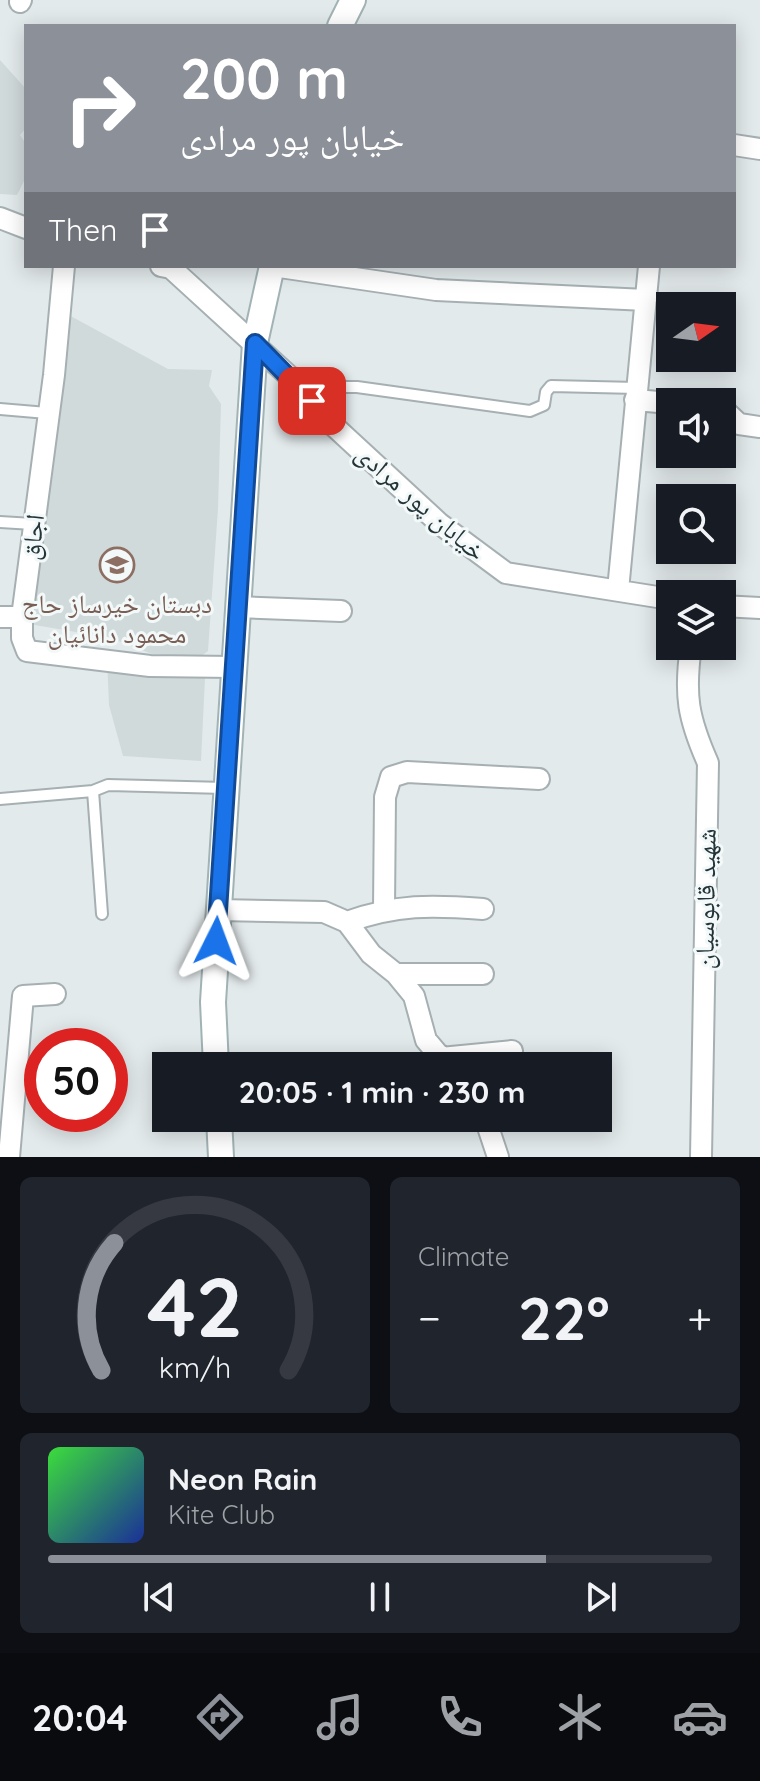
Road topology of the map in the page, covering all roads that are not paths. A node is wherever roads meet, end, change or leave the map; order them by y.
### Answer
1 (353, 0) edge
2 (341, 24) edge
3 (736, 145) edge
4 (760, 149) edge
5 (0, 218) edge
6 (24, 227) edge
7 (64, 268) edge
8 (171, 268) edge
9 (272, 268) edge
10 (286, 268) edge
11 (649, 268) edge
12 (646, 300) junction
13 (255, 343) junction
14 (301, 387) junction
15 (636, 394) junction
16 (656, 399) edge
17 (0, 409) edge
18 (47, 413) junction
19 (736, 421) edge
20 (760, 427) edge
21 (0, 522) edge
22 (33, 524) junction
23 (618, 590) junction
24 (656, 597) edge
25 (237, 607) junction
26 (736, 607) edge
27 (760, 608) edge
28 (341, 611) dead end
29 (0, 617) edge
30 (22, 617) junction
31 (689, 660) edge
32 (233, 667) junction
33 (539, 779) dead end
34 (225, 788) junction
35 (93, 791) junction
36 (0, 799) edge
37 (384, 909) junction
38 (483, 909) dead end
39 (218, 910) junction
40 (102, 914) dead end
41 (347, 922) junction
42 (396, 974) junction
43 (483, 974) dead end
44 (55, 994) dead end
45 (512, 1051) dead end
46 (215, 1052) edge
47 (436, 1052) edge
48 (506, 1052) edge
49 (220, 1132) edge
50 (490, 1132) edge
51 (9, 1157) edge
52 (221, 1157) edge
53 (498, 1157) edge
54 (701, 1157) edge

1 - 2 main road
3 - 4 street
5 - 6 street
7 - 18 street, اجاق
8 - 13 street, خیابان پور مرادی
9 - 13 main road
10 - 12 street
11 - 12 street
12 - 15 street
13 - 14 street, خیابان پور مرادی
13 - 25 main road
14 - 15 lane
14 - 23 street, خیابان پور مرادی
15 - 16 street
15 - 23 street
17 - 18 lane
18 - 22 street, اجاق
19 - 20 street
21 - 22 lane
22 - 30 street, اجاق
23 - 24 street, خیابان پور مرادی
25 - 28 street
25 - 32 main road
26 - 27 street
29 - 30 street
30 - 32 street, اجاق
31 - 54 street, شهید قابوسیان
32 - 34 main road
33 - 37 street
34 - 35 lane
34 - 39 main road
35 - 36 lane
35 - 40 lane
37 - 38 street
37 - 41 street
39 - 41 street
39 - 46 main road
41 - 42 street
42 - 43 street
42 - 47 street
44 - 51 street
45 - 48 street
49 - 52 main road
50 - 53 street

